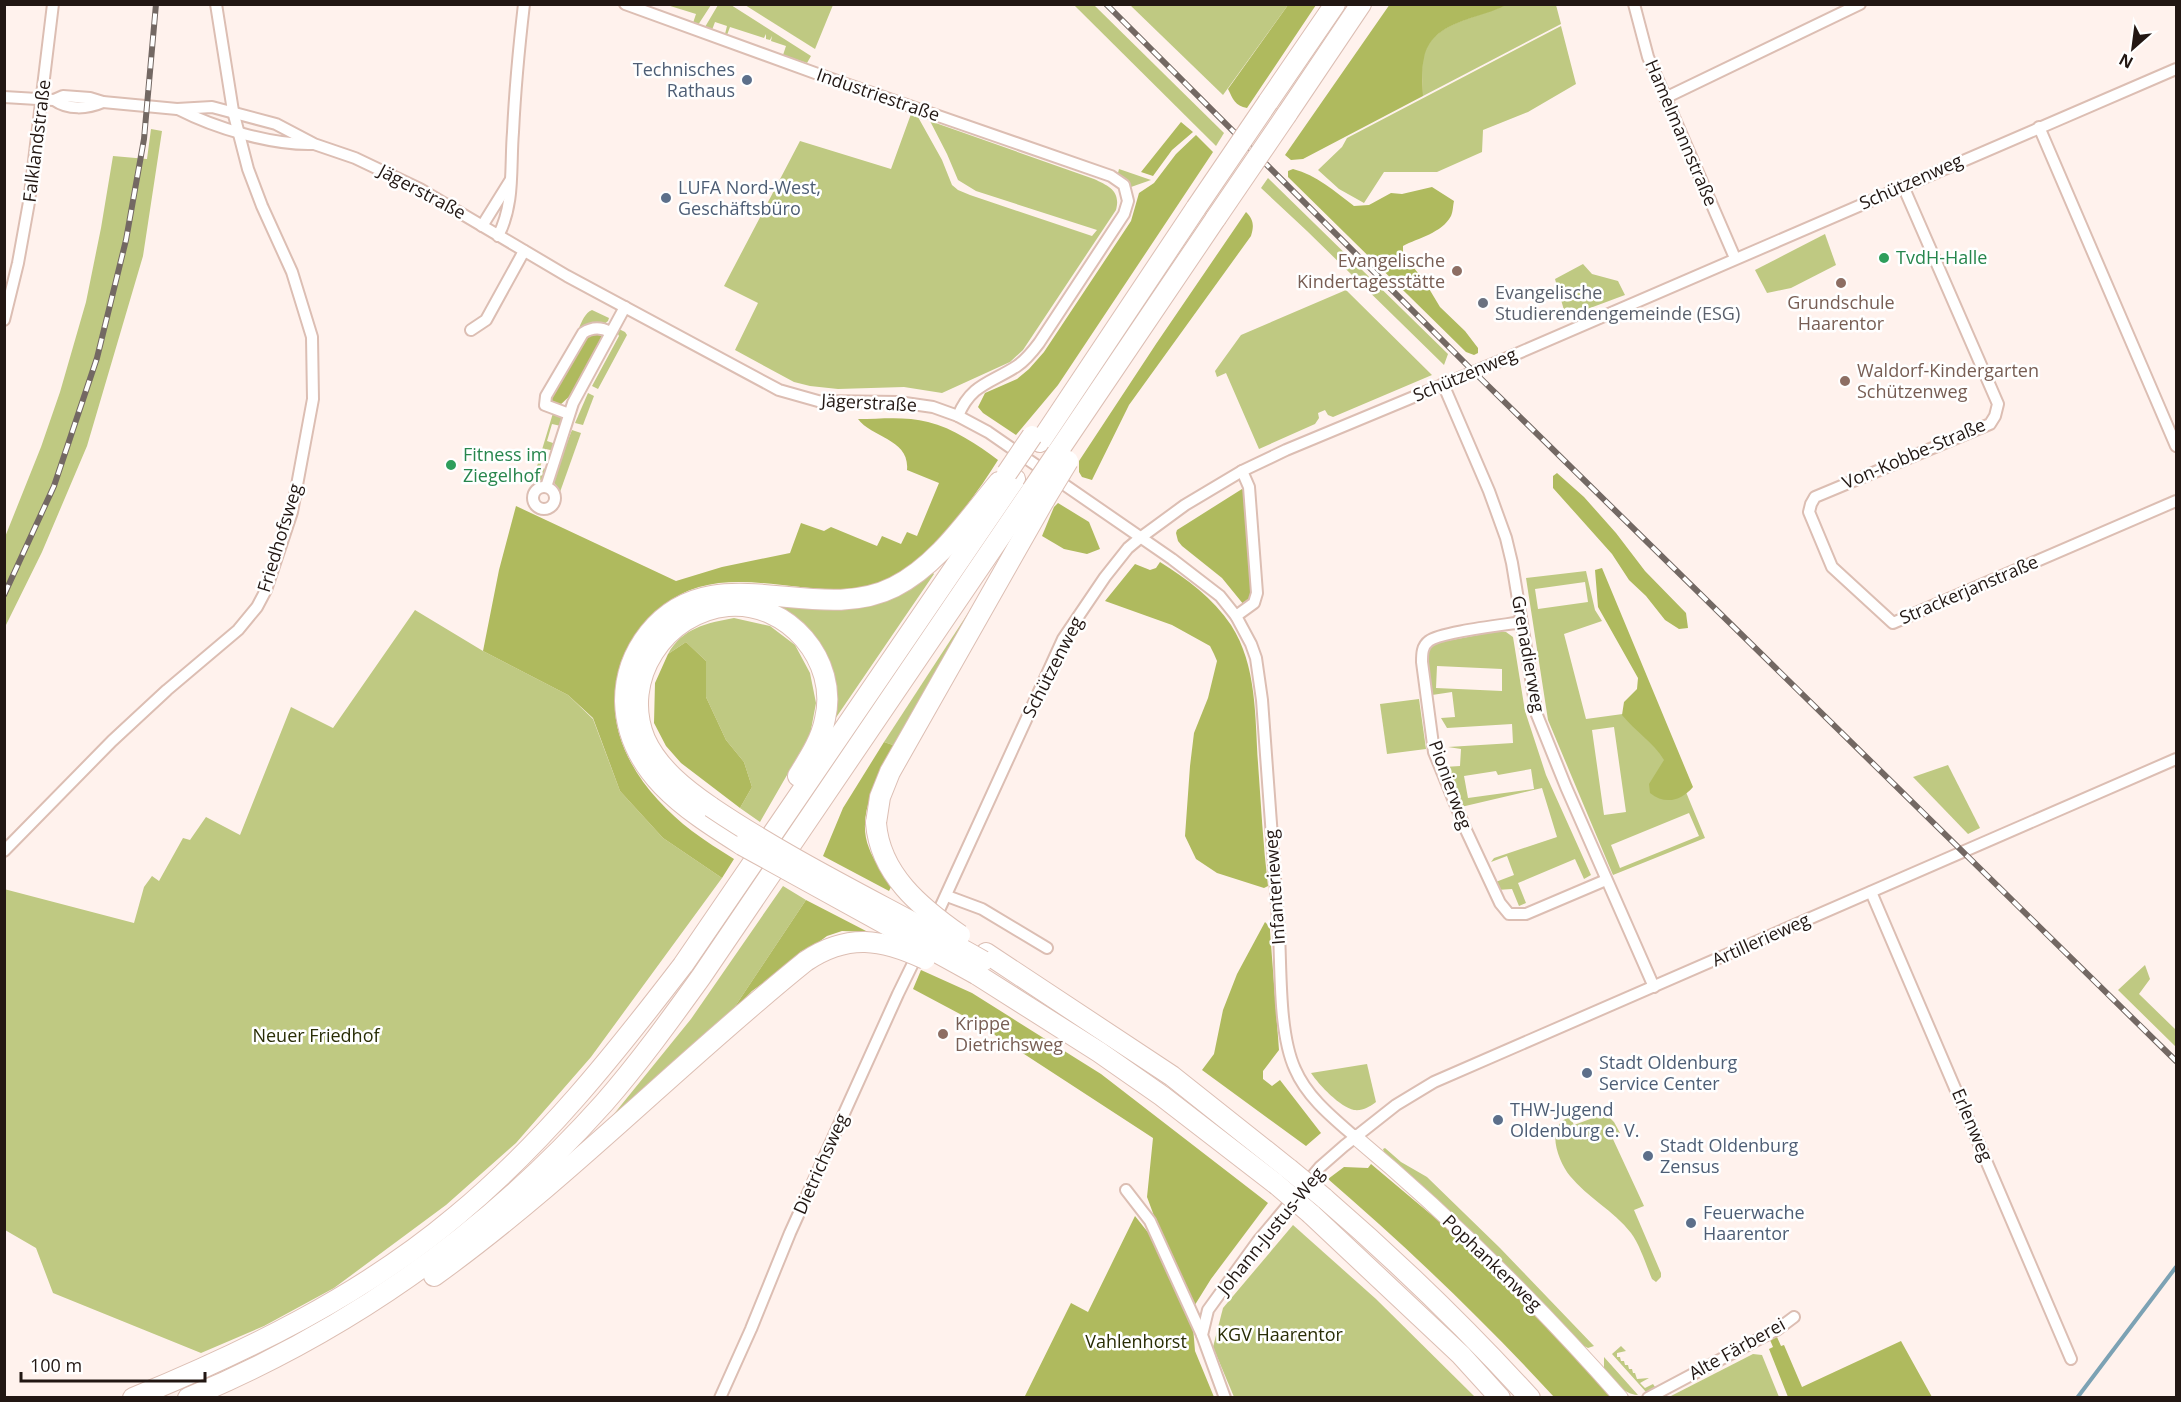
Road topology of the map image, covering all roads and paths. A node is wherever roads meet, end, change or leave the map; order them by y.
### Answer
1 (53, 4) edge
2 (216, 4) edge
3 (524, 4) edge
4 (625, 4) edge
5 (1335, 4) edge
6 (1361, 4) edge
7 (1634, 4) edge
8 (1860, 4) edge
9 (2176, 69) edge
10 (4, 97) edge
11 (1665, 98) junction
12 (42, 100) junction
13 (177, 109) junction
14 (233, 111) junction
15 (2039, 127) junction
16 (238, 131) junction
17 (314, 144) junction
18 (510, 180) junction
19 (1903, 186) junction
20 (482, 226) junction
21 (498, 236) junction
22 (524, 251) junction
23 (1735, 258) junction
24 (10, 275) edge
25 (625, 307) junction
26 (4, 320) edge
27 (471, 330) dead end
28 (610, 332) junction
29 (1443, 384) junction
30 (569, 414) junction
31 (958, 416) junction
32 (2176, 446) edge
33 (1242, 471) junction
34 (1011, 476) junction
35 (546, 487) dead end
36 (1039, 494) junction
37 (2176, 501) edge
38 (1809, 512) joint
39 (1140, 538) junction
40 (1236, 616) junction
41 (1522, 622) junction
42 (2176, 759) edge
43 (706, 813) junction
44 (774, 832) junction
45 (4, 851) edge
46 (1606, 880) junction
47 (1871, 892) junction
48 (946, 896) junction
49 (928, 934) joint
50 (1047, 948) dead end
51 (979, 967) junction
52 (1654, 987) junction
53 (1355, 1137) junction
54 (1126, 1190) dead end
55 (1794, 1317) dead end
56 (349, 1318) junction
57 (1202, 1335) junction
58 (2071, 1359) dead end
59 (133, 1398) edge
60 (188, 1398) edge
61 (720, 1398) edge
62 (1225, 1398) edge
63 (1500, 1398) edge
64 (1530, 1398) edge
65 (1621, 1398) edge
66 (1648, 1398) edge

1 - 12 street, Falklandstraße
2 - 14 street, Friedhofsweg
3 - 18 street
4 - 31 street, Industriestraße
5 - 34 highway, bridge
6 - 36 highway, bridge
7 - 11 street, Hamelmannstraße
8 - 11 street
9 - 15 street, Schützenweg
10 - 12 street
11 - 23 street, Hamelmannstraße
12 - 13 street
12 - 24 street, Falklandstraße
13 - 14 street, Jägerstraße
13 - 16 street, Jägerstraße
14 - 16 street, Friedhofsweg
14 - 17 street, Jägerstraße
15 - 19 street, Schützenweg
15 - 32 street
16 - 17 street, Jägerstraße
16 - 45 street, Friedhofsweg
17 - 20 street, Jägerstraße
18 - 20 street
18 - 21 street
19 - 23 street, Schützenweg
19 - 38 street, Von-Kobbe-Straße
20 - 21 street, Jägerstraße
21 - 22 street, Jägerstraße
22 - 25 street, Jägerstraße
22 - 27 street
23 - 29 street, Schützenweg
24 - 26 street, Falklandstraße
25 - 28 street
25 - 31 street, Jägerstraße
28 - 30 street
28 - 30 street
29 - 33 street, Schützenweg
29 - 41 street, Grenadierweg
30 - 35 street
31 - 39 street, Jägerstraße
33 - 39 street, Schützenweg
33 - 40 street
34 - 43 highway
34 - 44 highway
36 - 51 highway, bridge
36 - 56 highway
37 - 38 street, Strackerjanstraße
39 - 40 street, Infanterieweg
39 - 48 street, Schützenweg
40 - 53 street, Infanterieweg
41 - 46 street, Grenadierweg
41 - 46 street, Pionierweg
42 - 47 street, Artillerieweg
43 - 44 highway
43 - 51 highway, bridge
44 - 59 highway
46 - 52 street, Grenadierweg
47 - 52 street, Artillerieweg
47 - 58 street, Erlenweg
48 - 49 street, Schützenweg
48 - 50 street
49 - 61 street, Dietrichsweg
51 - 56 highway, bridge
51 - 63 highway, bridge
51 - 64 highway, bridge
52 - 53 street, Artillerieweg
53 - 57 street, Johann-Justus-Weg
53 - 65 street, Pophankenweg
54 - 57 street
55 - 66 street, Alte Färberei
56 - 60 highway
57 - 62 street

